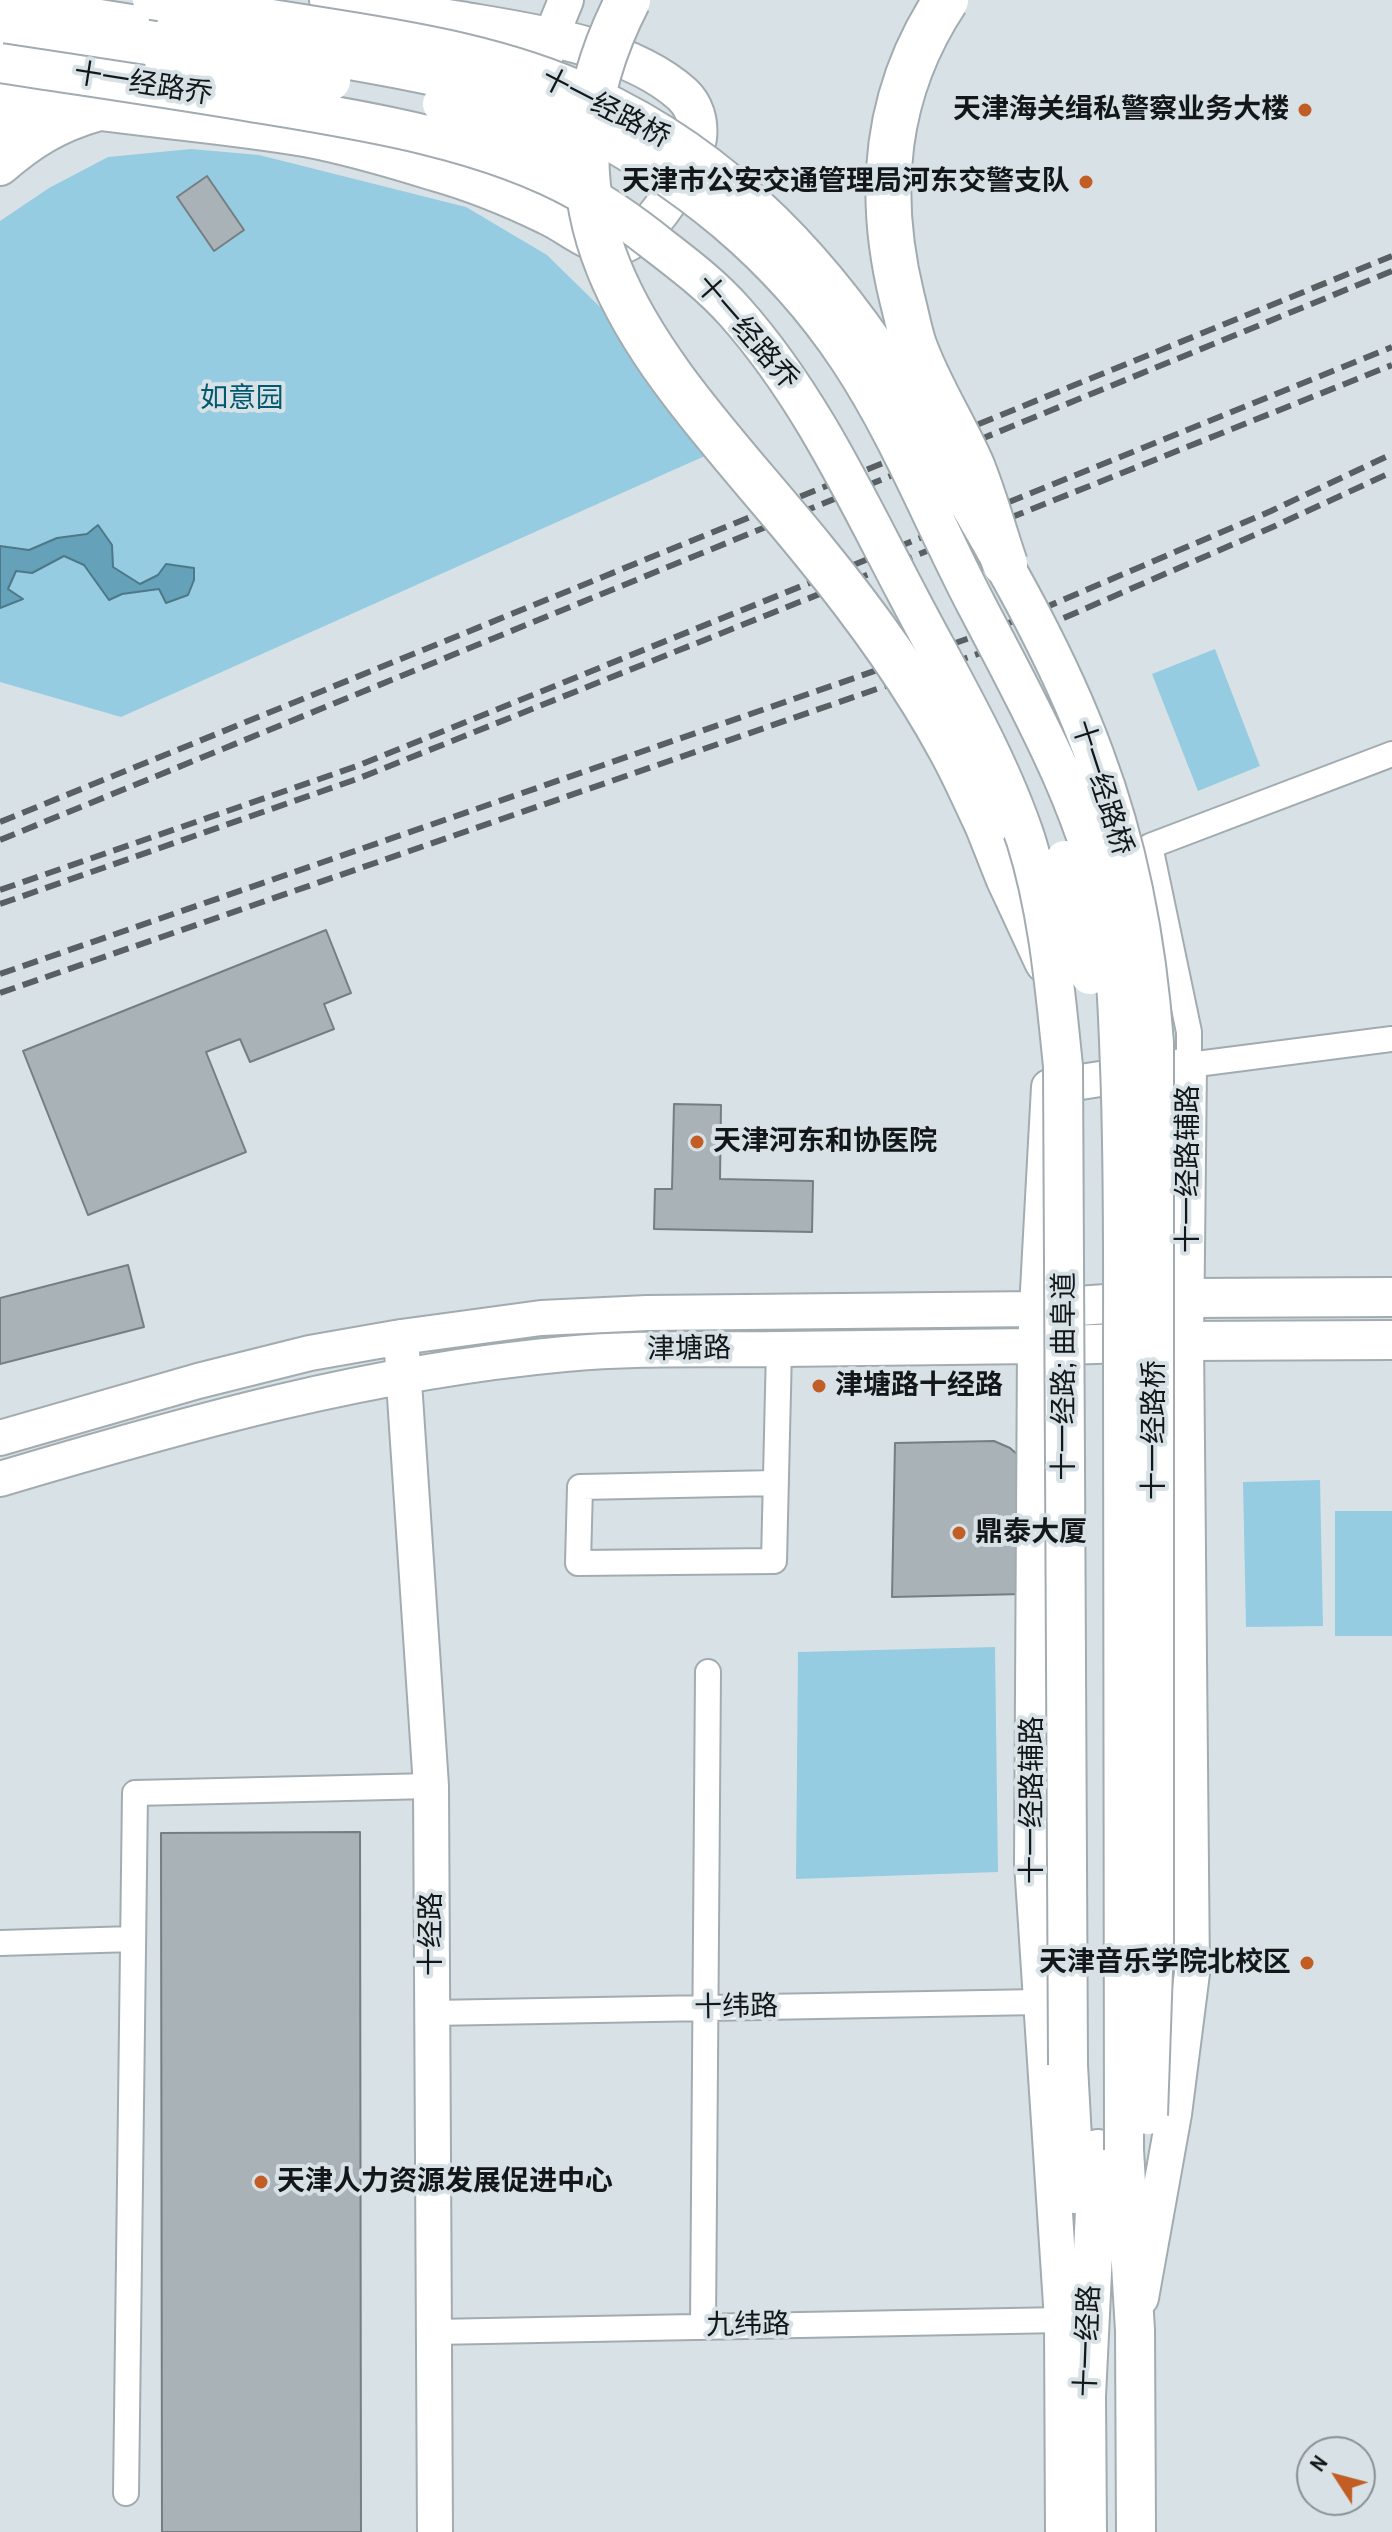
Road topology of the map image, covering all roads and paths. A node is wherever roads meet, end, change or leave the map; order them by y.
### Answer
1 (150, 0) edge
2 (329, 0) edge
3 (559, 0) edge
4 (566, 0) edge
5 (628, 0) edge
6 (649, 0) edge
7 (0, 3) edge
8 (958, 5) edge
9 (476, 24) junction
10 (0, 31) edge
11 (551, 37) junction
12 (168, 45) junction
13 (0, 63) edge
14 (658, 77) junction
15 (7, 107) edge
16 (102, 110) junction
17 (0, 166) edge
18 (508, 198) junction
19 (1005, 564) junction
20 (1392, 754) edge
21 (1054, 975) junction
22 (1392, 1039) edge
23 (1189, 1065) junction
24 (1392, 1297) edge
25 (1188, 1298) junction
26 (1036, 1327) junction
27 (401, 1337) junction
28 (1392, 1340) edge
29 (1186, 1341) junction
30 (779, 1349) junction
31 (403, 1375) junction
32 (0, 1438) edge
33 (0, 1479) edge
34 (776, 1483) junction
35 (708, 1672) dead end
36 (431, 1786) junction
37 (133, 1939) junction
38 (0, 1943) edge
39 (1039, 2002) junction
40 (704, 2009) junction
41 (432, 2013) junction
42 (1111, 2150) junction
43 (1062, 2320) junction
44 (703, 2326) junction
45 (1135, 2330) junction
46 (434, 2332) junction
47 (1086, 2396) junction
48 (126, 2493) dead end
49 (435, 2532) edge
50 (1063, 2532) edge
51 (1087, 2532) edge
52 (1136, 2532) edge

1 - 12 main road
1 - 19 main road, 十一经路桥, bridge
2 - 9 main road
3 - 9 main road
4 - 11 main road
5 - 21 highway, bridge
6 - 14 main road
7 - 12 main road
8 - 19 highway, bridge
9 - 11 main road
10 - 12 main road
11 - 14 main road
11 - 18 main road
12 - 15 main road
12 - 42 main road, 十一经路桥, bridge
13 - 21 main road, 十一经路乔, bridge
14 - 18 main road
15 - 16 main road
16 - 17 main road
16 - 18 main road
19 - 45 main road, 十一经路桥, bridge
20 - 23 street
21 - 47 main road, 十一经路; 曲阜道, bridge
22 - 23 street
23 - 25 main road, 十一经路辅路
23 - 26 main road, 十一经路辅路
24 - 25 main road, 津塘路
25 - 26 main road, 津塘路
25 - 29 main road, 十一经路辅路
26 - 27 main road, 津塘路
26 - 29 main road, 津塘路
26 - 30 main road, 津塘路
26 - 39 main road, 十一经路辅路
27 - 31 main road, 十经路
27 - 32 main road, 津塘路
28 - 29 main road, 津塘路
29 - 45 main road, 十一经路辅路
30 - 31 main road, 津塘路
30 - 34 street
31 - 33 main road, 津塘路
31 - 36 main road, 十经路
34 - 34 street
35 - 40 street
36 - 37 street
36 - 41 main road, 十经路
37 - 38 street
37 - 48 street
39 - 40 street, 十纬路
39 - 43 main road, 十一经路辅路
40 - 41 street, 十纬路
40 - 44 street
41 - 46 main road, 十经路
42 - 45 main road, 十一经路
42 - 47 main road, 十一经路
43 - 44 street, 九纬路
43 - 50 main road, 十一经路辅路
44 - 46 street, 九纬路
45 - 52 main road, 十一经路
46 - 49 main road, 十经路
47 - 51 main road, 十一经路

